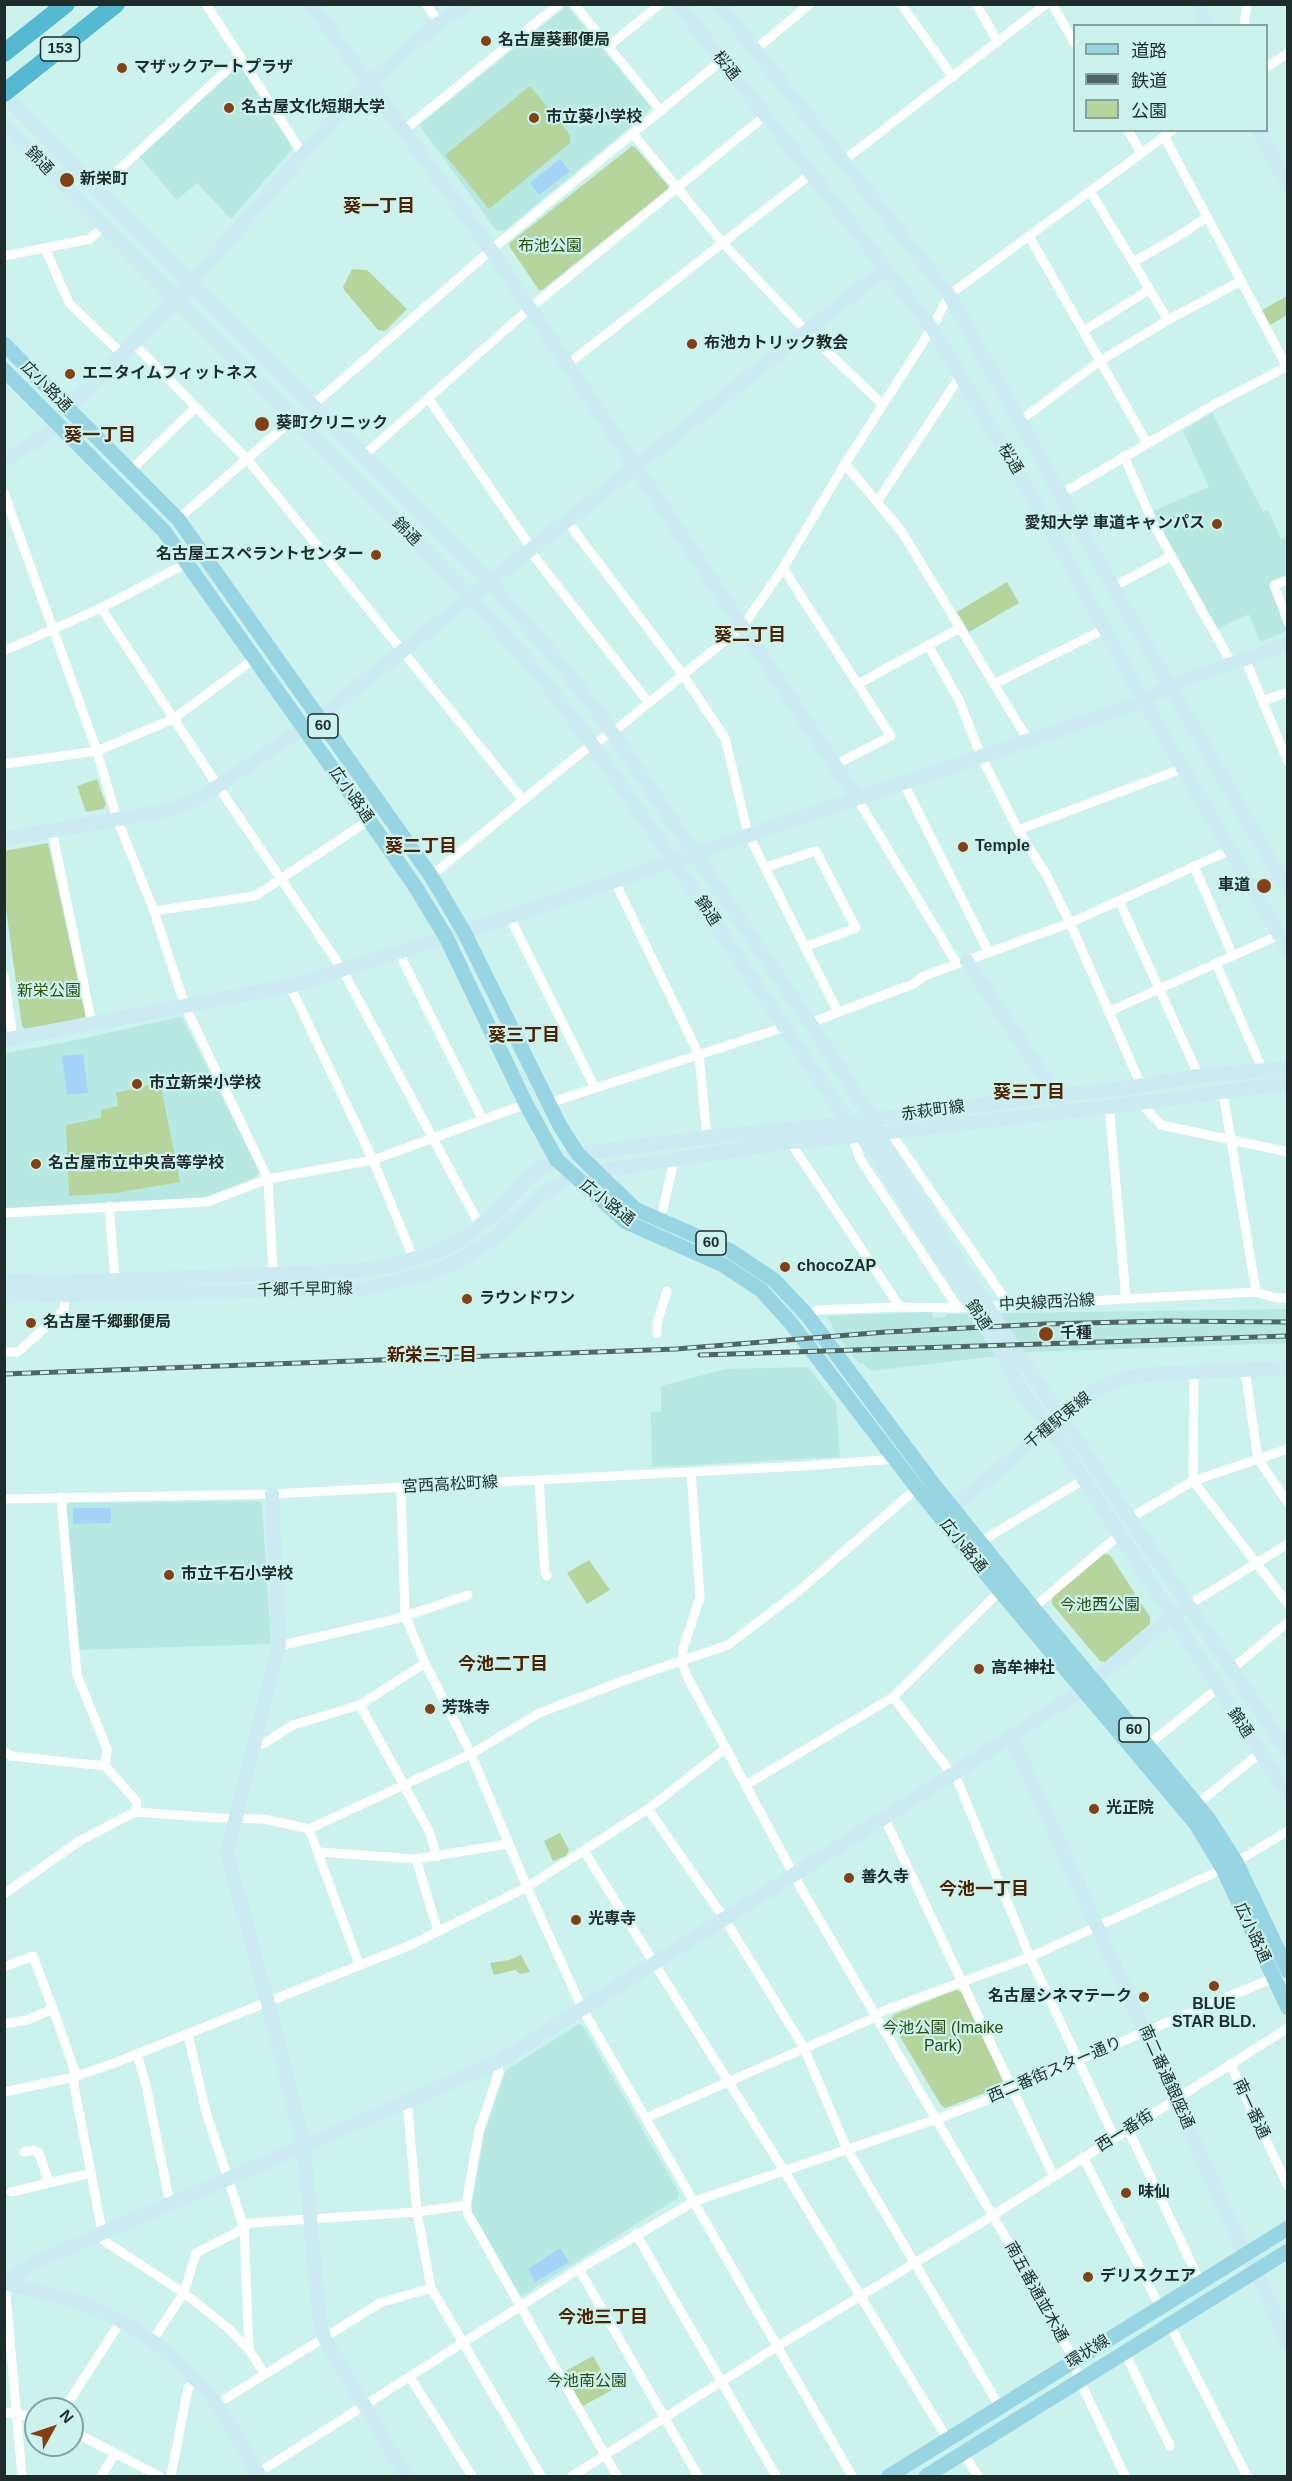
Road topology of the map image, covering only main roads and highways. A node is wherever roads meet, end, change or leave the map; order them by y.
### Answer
1 (66, 4) edge
2 (116, 4) edge
3 (4, 53) edge
4 (4, 94) edge
5 (4, 344) edge
6 (4, 370) edge
7 (1087, 1686) junction
8 (1230, 1866) junction
9 (1287, 1971) edge
10 (1287, 2008) edge
11 (1287, 2228) edge
12 (1287, 2251) edge
13 (1076, 2371) junction
14 (889, 2476) edge
15 (926, 2476) edge

1 - 3 highway, 153
2 - 4 highway, 153
5 - 7 main road, 広小路通 / 60
6 - 7 main road, 広小路通 / 60
7 - 8 main road, 広小路通 / 60
7 - 8 main road, 広小路通 / 60
8 - 9 main road, 広小路通 / 60
8 - 10 main road, 広小路通 / 60
11 - 13 main road, 環状線
12 - 13 main road, 環状線
13 - 14 main road, 環状線
13 - 15 main road, 環状線

